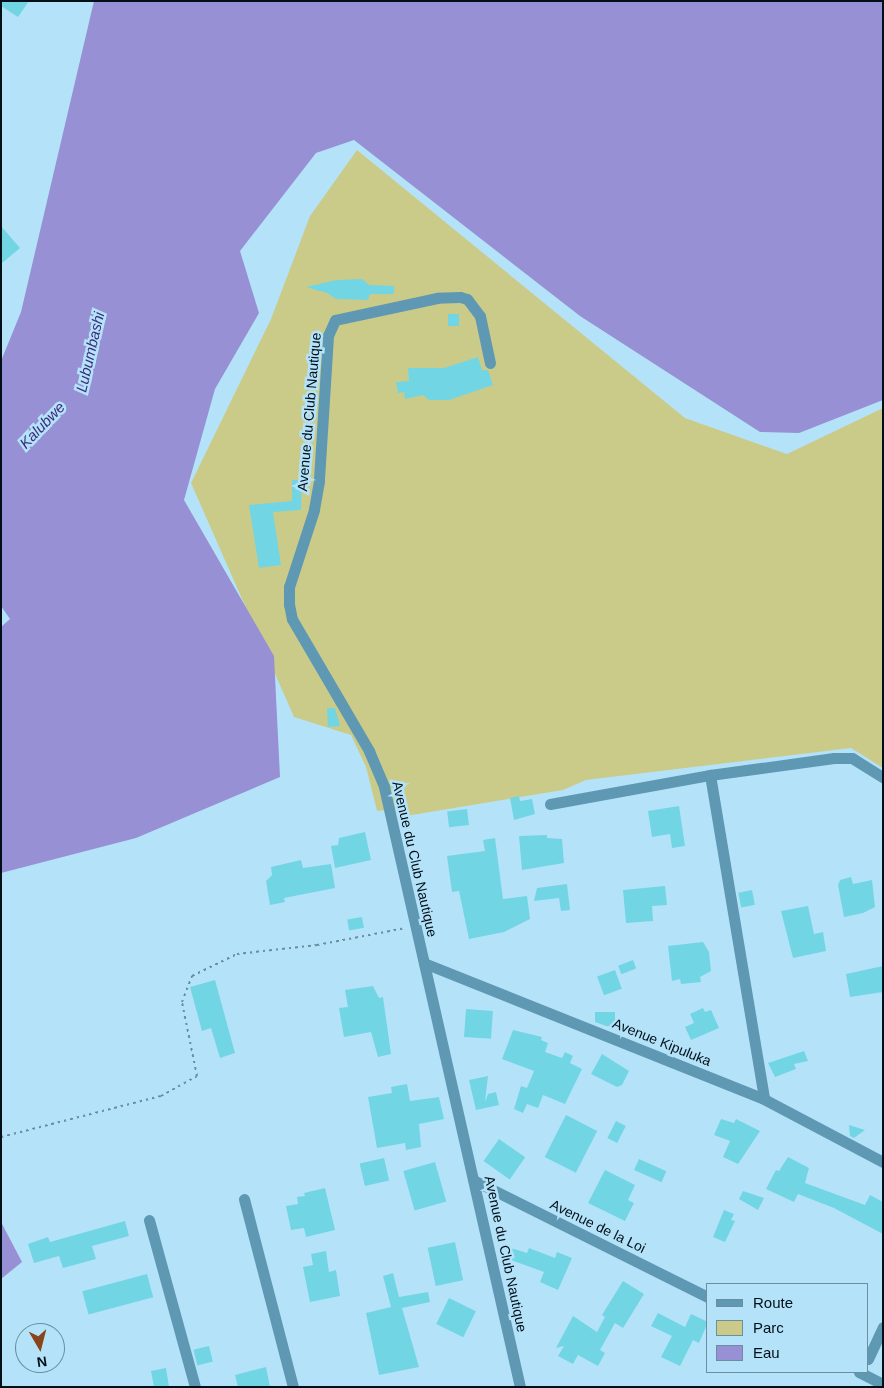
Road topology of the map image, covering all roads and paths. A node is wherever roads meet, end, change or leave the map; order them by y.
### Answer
1 (490, 362) dead end
2 (710, 775) junction
3 (883, 777) edge
4 (550, 804) dead end
5 (417, 926) junction
6 (424, 963) junction
7 (764, 1100) junction
8 (1, 1137) edge
9 (883, 1162) edge
10 (476, 1181) junction
11 (244, 1199) dead end
12 (149, 1220) dead end
13 (706, 1296) edge
14 (883, 1327) edge
15 (869, 1357) edge
16 (863, 1373) edge
17 (883, 1384) edge
18 (195, 1387) edge
19 (293, 1387) edge
20 (520, 1387) edge

1 - 5 street, Avenue du Club Nautique
2 - 3 street
2 - 4 street
2 - 7 street
5 - 6 street, Avenue du Club Nautique
5 - 8 path
6 - 7 street, Avenue Kipuluka
6 - 10 street, Avenue du Club Nautique
7 - 9 street, Avenue Kipuluka
10 - 13 street, Avenue de la Loi
10 - 20 street, Avenue du Club Nautique
11 - 19 street
12 - 18 street
14 - 15 street
16 - 17 street

